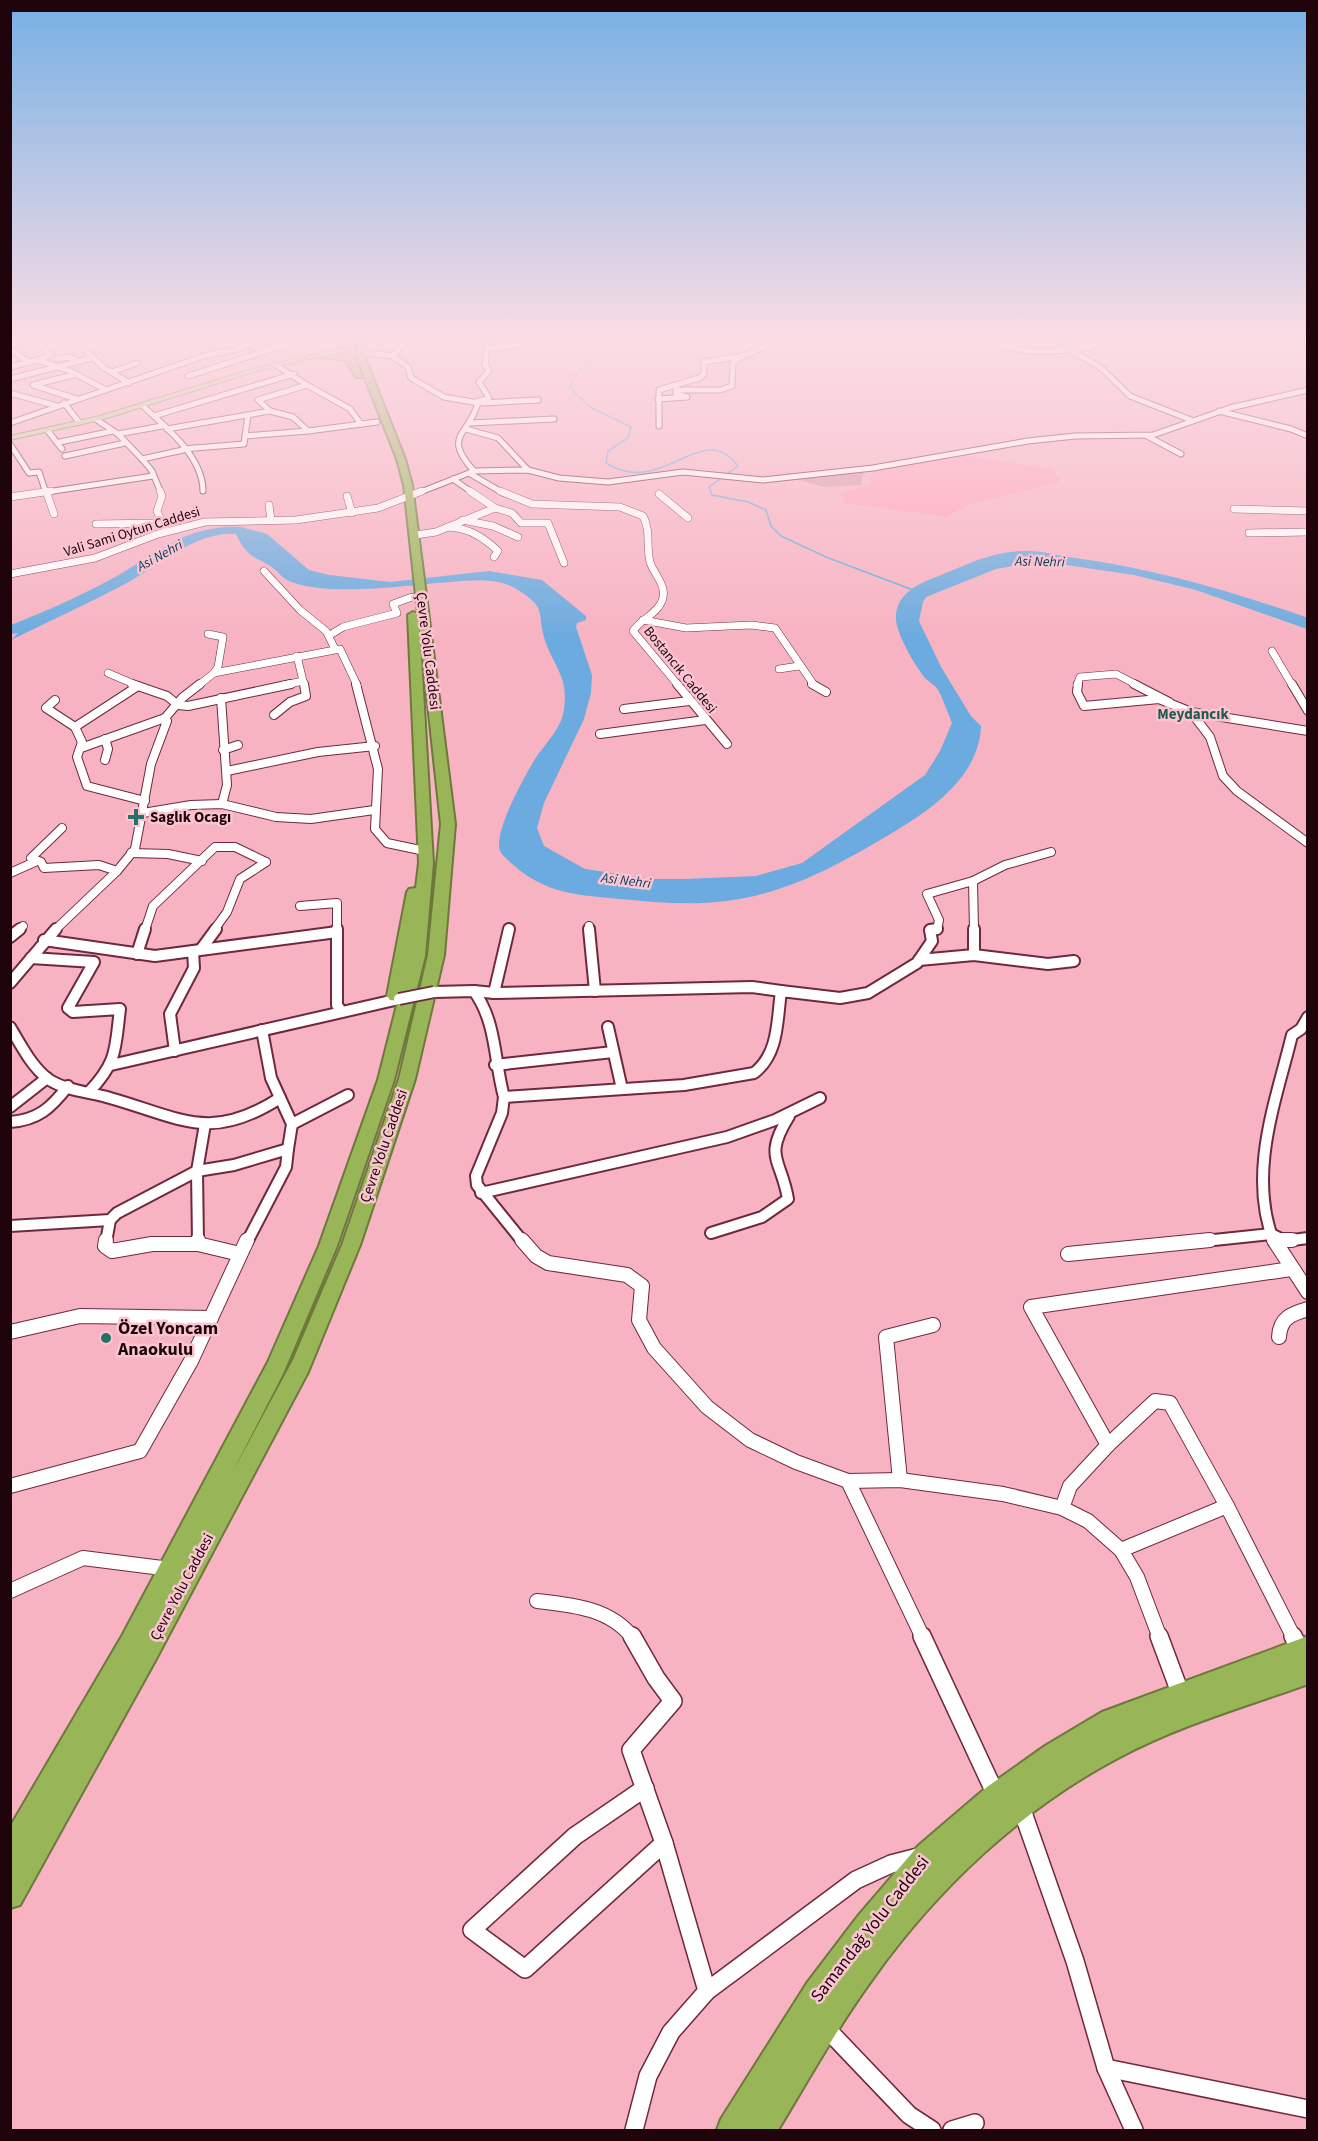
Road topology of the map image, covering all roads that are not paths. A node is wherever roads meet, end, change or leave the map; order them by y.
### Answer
1 (58, 440) edge
2 (73, 440) edge
3 (122, 440) edge
4 (176, 440) edge
5 (245, 440) edge
6 (385, 440) edge
7 (393, 440) edge
8 (458, 440) edge
9 (500, 440) edge
10 (1042, 440) edge
11 (1155, 440) edge
12 (60, 442) junction
13 (125, 443) junction
14 (10, 444) edge
15 (183, 449) junction
16 (1181, 454) dead end
17 (65, 456) junction
18 (142, 459) junction
19 (69, 462) dead end
20 (528, 470) junction
21 (472, 473) junction
22 (153, 476) junction
23 (563, 478) junction
24 (453, 479) junction
25 (581, 486) dead end
26 (464, 487) junction
27 (47, 491) junction
28 (203, 491) dead end
29 (406, 494) junction
30 (659, 494) dead end
31 (347, 496) dead end
32 (10, 497) edge
33 (269, 505) dead end
34 (495, 508) junction
35 (1234, 509) dead end
36 (1308, 511) edge
37 (352, 513) junction
38 (54, 514) dead end
39 (688, 518) dead end
40 (271, 520) junction
41 (463, 520) junction
42 (161, 523) junction
43 (96, 524) dead end
44 (448, 527) junction
45 (162, 532) junction
46 (1308, 532) edge
47 (1249, 533) dead end
48 (416, 535) junction
49 (518, 537) dead end
50 (494, 557) dead end
51 (412, 559) junction
52 (564, 563) dead end
53 (264, 571) dead end
54 (10, 574) edge
55 (414, 593) junction
56 (643, 620) junction
57 (208, 634) dead end
58 (330, 635) junction
59 (335, 649) junction
60 (1272, 651) dead end
61 (297, 656) junction
62 (799, 666) junction
63 (779, 669) dead end
64 (108, 673) dead end
65 (214, 673) junction
66 (303, 681) junction
67 (138, 686) junction
68 (826, 692) dead end
69 (221, 698) junction
70 (55, 700) dead end
71 (689, 701) junction
72 (1169, 702) junction
73 (178, 705) junction
74 (624, 709) dead end
75 (1308, 711) edge
76 (1191, 712) junction
77 (273, 715) dead end
78 (165, 718) junction
79 (705, 720) junction
80 (75, 727) junction
81 (1308, 730) edge
82 (600, 734) dead end
83 (105, 739) junction
84 (727, 744) dead end
85 (238, 745) dead end
86 (375, 746) junction
87 (81, 748) junction
88 (223, 750) junction
89 (105, 760) dead end
90 (227, 771) junction
91 (145, 801) junction
92 (222, 804) junction
93 (374, 810) junction
94 (143, 813) junction
95 (448, 824) junction
96 (62, 828) dead end
97 (1308, 843) edge
98 (425, 851) junction
99 (1051, 852) dead end
100 (131, 853) junction
101 (37, 861) junction
102 (202, 861) junction
103 (117, 871) junction
104 (10, 873) edge
105 (973, 881) junction
106 (300, 906) dead end
107 (10, 926) edge
108 (589, 926) dead end
109 (509, 928) dead end
110 (337, 932) junction
111 (10, 937) edge
112 (44, 940) junction
113 (198, 949) junction
114 (101, 950) junction
115 (137, 954) junction
116 (974, 955) junction
117 (31, 957) junction
118 (919, 960) junction
119 (1074, 961) dead end
120 (94, 962) junction
121 (10, 983) edge
122 (474, 991) junction
123 (595, 991) junction
124 (781, 991) junction
125 (436, 992) junction
126 (494, 993) junction
127 (397, 999) junction
128 (341, 1011) junction
129 (1308, 1017) edge
130 (10, 1027) edge
131 (608, 1027) dead end
132 (262, 1030) junction
133 (1304, 1030) edge
134 (175, 1051) junction
135 (613, 1052) junction
136 (111, 1065) junction
137 (495, 1065) junction
138 (47, 1078) junction
139 (68, 1086) junction
140 (622, 1089) junction
141 (89, 1092) junction
142 (348, 1095) dead end
143 (504, 1096) junction
144 (280, 1098) junction
145 (820, 1098) dead end
146 (10, 1107) edge
147 (789, 1116) junction
148 (10, 1122) edge
149 (206, 1124) junction
150 (292, 1124) junction
151 (288, 1149) junction
152 (197, 1171) junction
153 (354, 1172) junction
154 (481, 1193) junction
155 (362, 1211) junction
156 (110, 1220) junction
157 (10, 1226) edge
158 (711, 1233) dead end
159 (1271, 1233) junction
160 (1308, 1238) edge
161 (198, 1244) junction
162 (240, 1254) junction
163 (1068, 1254) dead end
164 (1291, 1269) junction
165 (1308, 1292) edge
166 (1308, 1309) edge
167 (211, 1318) junction
168 (933, 1325) dead end
169 (10, 1332) edge
170 (1280, 1337) dead end
171 (1108, 1444) junction
172 (900, 1480) junction
173 (848, 1481) junction
174 (10, 1486) edge
175 (1227, 1506) junction
176 (1062, 1508) junction
177 (1121, 1550) junction
178 (170, 1569) junction
179 (10, 1591) edge
180 (537, 1601) dead end
181 (1305, 1657) edge
182 (1180, 1695) junction
183 (645, 1788) junction
184 (996, 1796) junction
185 (1021, 1807) junction
186 (664, 1843) junction
187 (10, 1853) edge
188 (927, 1855) junction
189 (10, 1895) edge
190 (706, 1991) junction
191 (824, 2026) junction
192 (1106, 2068) junction
193 (1308, 2109) edge
194 (975, 2123) dead end
195 (634, 2130) edge
196 (732, 2130) edge
197 (761, 2130) edge
198 (932, 2130) edge
199 (952, 2130) edge
200 (1134, 2130) edge

1 - 12 street
2 - 12 street
3 - 13 street
4 - 15 street
5 - 15 street
6 - 29 highway, Çevre Yolu Caddesi
7 - 29 highway, Çevre Yolu Caddesi
8 - 21 street
9 - 20 street
10 - 23 street
11 - 16 street
12 - 17 street
13 - 17 street
13 - 18 street
14 - 27 street
15 - 18 street
15 - 28 street
17 - 19 street
18 - 22 street
20 - 21 street
20 - 23 street
21 - 24 street
21 - 26 street
21 - 56 street, Bostancık Caddesi
22 - 27 street
22 - 42 street
23 - 25 street
24 - 26 street
24 - 29 street
26 - 34 street
27 - 32 street
27 - 38 street
29 - 37 street, Vali Sami Oytun Caddesi
29 - 48 highway, Çevre Yolu Caddesi
29 - 51 highway, Çevre Yolu Caddesi
30 - 39 street
31 - 37 street
33 - 40 street
34 - 41 street
34 - 52 street
35 - 36 street
37 - 40 street, Vali Sami Oytun Caddesi
40 - 45 street, Vali Sami Oytun Caddesi
41 - 44 street
41 - 49 street
42 - 43 street
42 - 45 street
44 - 48 street
44 - 50 street
45 - 54 street, Vali Sami Oytun Caddesi
46 - 47 street
48 - 51 highway, Çevre Yolu Caddesi
51 - 55 highway, Çevre Yolu Caddesi
53 - 58 street
55 - 58 street
55 - 95 highway, Çevre Yolu Caddesi
55 - 98 highway, Çevre Yolu Caddesi
56 - 62 street
56 - 71 street, Bostancık Caddesi
57 - 65 street
58 - 59 street
59 - 61 street
59 - 86 street
60 - 75 street
61 - 65 street
61 - 66 street
62 - 63 street
62 - 68 street
64 - 67 street
65 - 73 street
66 - 69 street
66 - 77 street
67 - 73 street
67 - 80 street
69 - 73 street
69 - 88 street
70 - 80 street
71 - 74 street
71 - 79 street, Bostancık Caddesi
72 - 72 street
72 - 76 street
73 - 78 street
76 - 81 street
76 - 97 street
78 - 83 street
78 - 91 street
79 - 82 street
79 - 84 street, Bostancık Caddesi
80 - 87 street
83 - 87 street
83 - 89 street
85 - 88 street
86 - 90 street
86 - 93 street
87 - 91 street
88 - 90 street
90 - 92 street
91 - 94 street
92 - 93 street
92 - 94 street
93 - 98 street
94 - 100 street
95 - 125 highway
95 - 155 highway, Çevre Yolu Caddesi
96 - 101 street
98 - 127 highway
98 - 153 highway, Çevre Yolu Caddesi
99 - 105 street
100 - 102 street
100 - 103 street
101 - 103 street
101 - 104 street
102 - 113 street
102 - 115 street
103 - 112 street
105 - 116 street
105 - 118 street
106 - 110 street
107 - 111 street
108 - 123 street
109 - 126 street
110 - 113 street
110 - 128 street
112 - 114 street
112 - 117 street
113 - 115 street
113 - 134 street
114 - 115 street
114 - 120 street
116 - 118 street
116 - 119 street
117 - 120 street
117 - 121 street
118 - 124 street
120 - 136 street
122 - 125 street
122 - 126 street
122 - 137 street
123 - 124 street
123 - 126 street
124 - 140 street
125 - 127 street, bridge
125 - 155 highway
127 - 128 street
127 - 153 highway
128 - 132 street
129 - 133 street
130 - 138 street
131 - 135 street
132 - 134 street
132 - 144 street
133 - 159 street
134 - 136 street
135 - 137 street
135 - 140 street
136 - 141 street
137 - 143 street
138 - 139 street
138 - 146 street
139 - 141 street
139 - 148 street
140 - 143 street
141 - 149 street
142 - 150 street
143 - 154 street
144 - 149 street
144 - 150 street
145 - 147 street
147 - 154 street
147 - 158 street
149 - 152 street
150 - 151 street
151 - 152 street
151 - 162 street
152 - 156 street
152 - 161 street
153 - 178 highway, Çevre Yolu Caddesi
154 - 173 street
155 - 189 highway, Çevre Yolu Caddesi
156 - 157 street
156 - 161 street
159 - 160 street
159 - 163 street
159 - 164 street
161 - 162 street
162 - 167 street
164 - 165 street
164 - 171 street
166 - 170 street
167 - 169 street
167 - 174 street
168 - 172 street
171 - 175 street
171 - 176 street
172 - 173 street
172 - 176 street
173 - 184 street
175 - 177 street
175 - 181 street
176 - 177 street
177 - 182 street
178 - 179 street
178 - 187 highway, Çevre Yolu Caddesi
180 - 183 street
181 - 182 highway, Samandağ Yolu Caddesi
181 - 185 highway, Samandağ Yolu Caddesi
182 - 184 highway, Samandağ Yolu Caddesi
183 - 186 street
183 - 186 street
184 - 188 highway, Samandağ Yolu Caddesi
185 - 191 highway, Samandağ Yolu Caddesi
185 - 192 street
186 - 190 street
188 - 190 street
188 - 196 highway, Samandağ Yolu Caddesi
190 - 195 street
191 - 197 highway, Samandağ Yolu Caddesi
191 - 198 street
192 - 193 street
192 - 200 street
194 - 199 street

